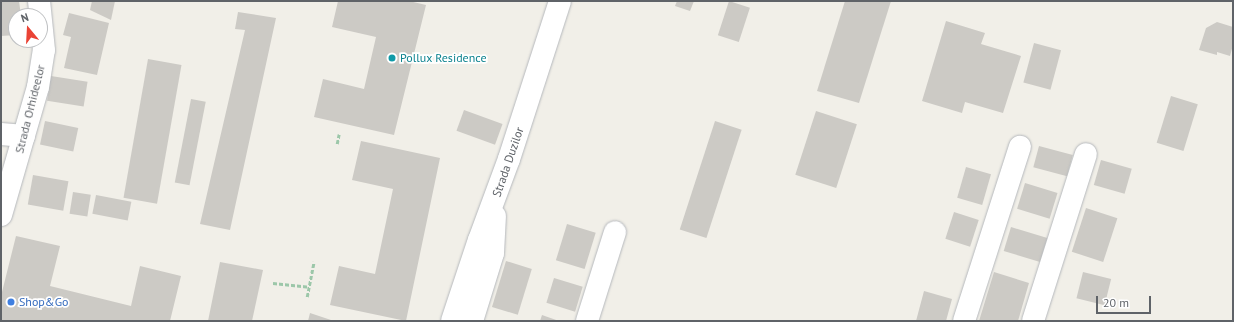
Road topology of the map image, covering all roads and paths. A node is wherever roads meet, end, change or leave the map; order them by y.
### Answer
1 (39, 1) edge
2 (560, 1) edge
3 (1, 134) edge
4 (339, 134) dead end
5 (24, 136) junction
6 (337, 144) dead end
7 (1020, 148) dead end
8 (1086, 154) dead end
9 (497, 195) junction
10 (1, 215) edge
11 (615, 232) dead end
12 (314, 262) dead end
13 (273, 283) dead end
14 (309, 287) junction
15 (308, 297) dead end
16 (452, 321) edge
17 (472, 321) edge
18 (587, 321) edge
19 (964, 321) edge
20 (1033, 321) edge

1 - 5 street, Strada Orhideelor
2 - 9 street, Strada Duzilor
3 - 5 street
4 - 6 path
5 - 10 street, Strada Orhideelor
7 - 19 street
8 - 20 street
9 - 16 street, Strada Duzilor
9 - 17 street
11 - 18 street
12 - 14 path
13 - 14 path
14 - 15 path

